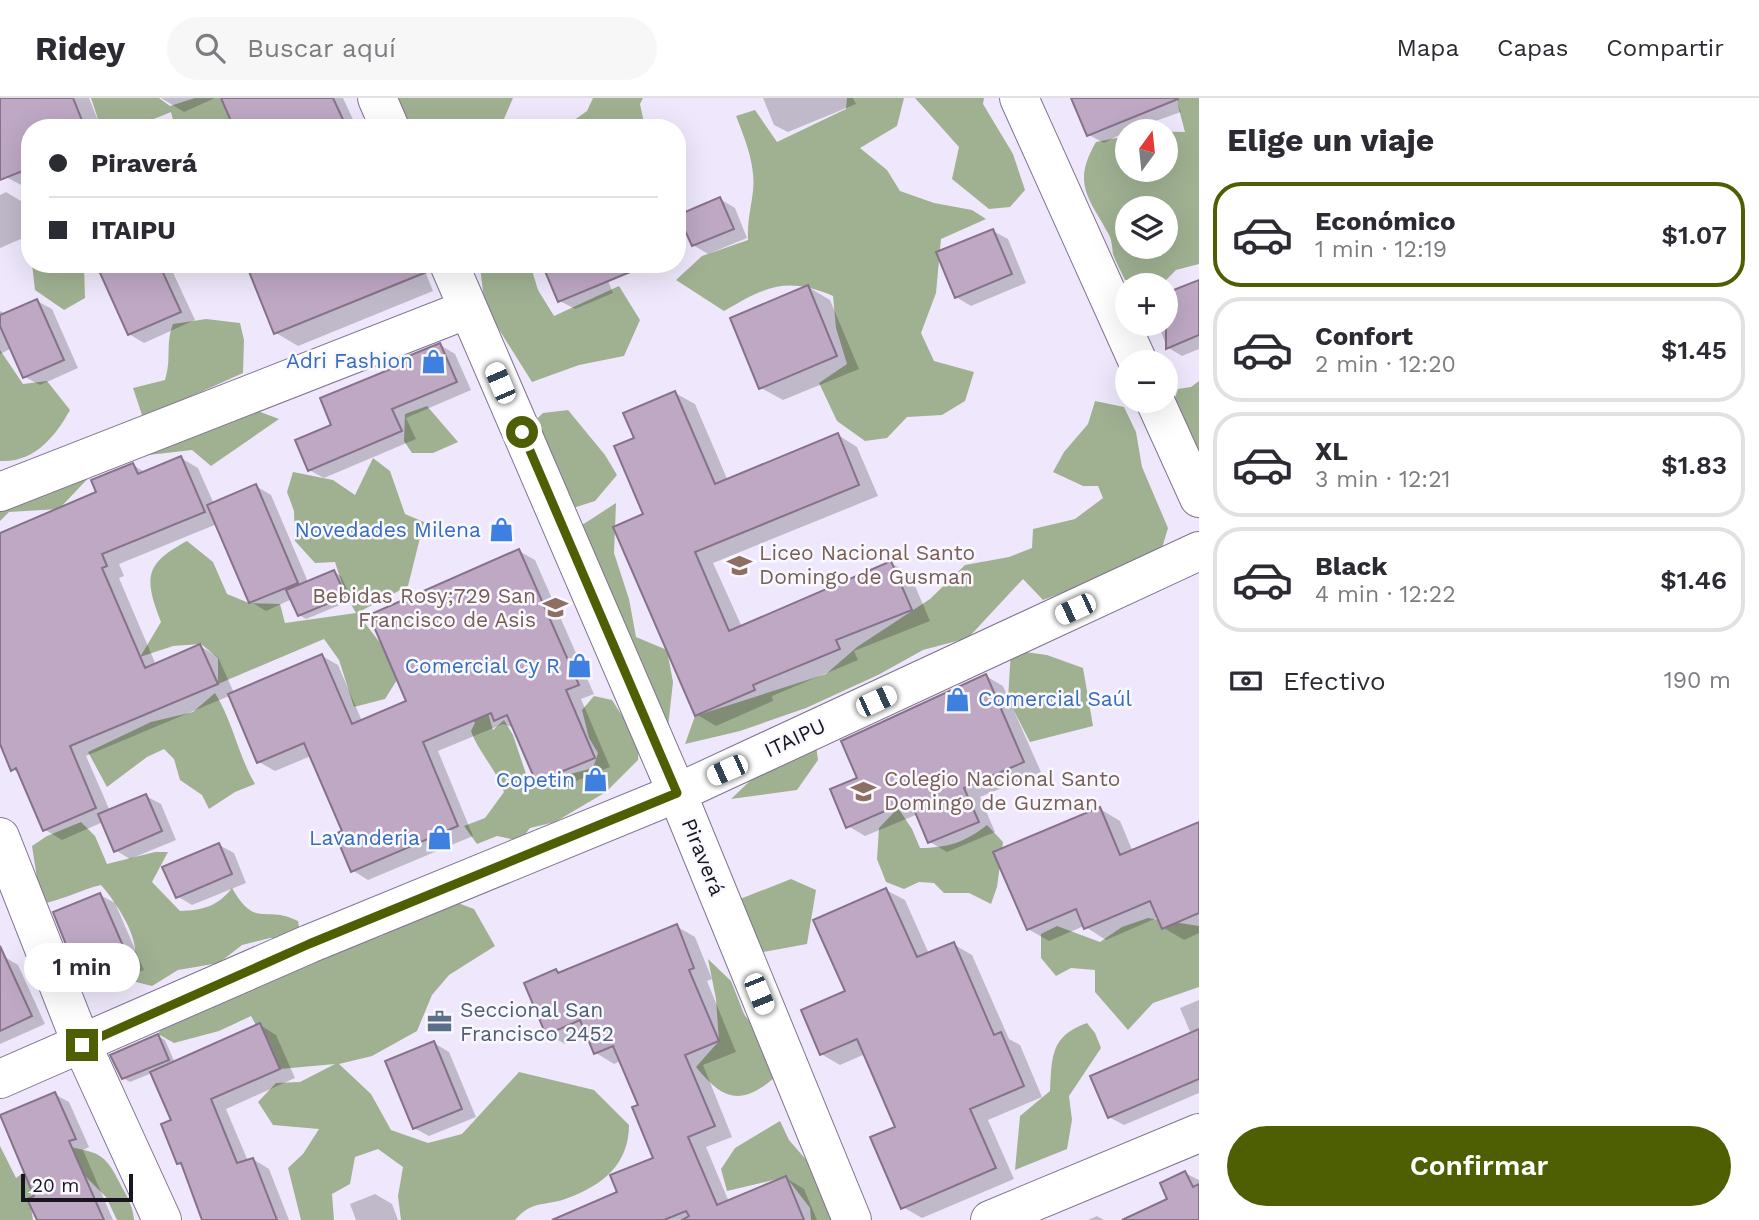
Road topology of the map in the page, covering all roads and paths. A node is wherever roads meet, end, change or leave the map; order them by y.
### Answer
1 (377, 98) edge
2 (1019, 98) edge
3 (386, 119) edge
4 (453, 273) edge
5 (468, 309) junction
6 (1133, 350) edge
7 (1160, 413) edge
8 (0, 492) edge
9 (1199, 498) edge
10 (1199, 551) edge
11 (677, 793) junction
12 (0, 837) edge
13 (82, 1045) junction
14 (0, 1079) edge
15 (1199, 1133) edge
16 (162, 1220) edge
17 (852, 1220) edge
18 (990, 1220) edge

1 - 3 street
2 - 6 street
4 - 5 street, Piraverá
5 - 8 street
5 - 11 street, Piraverá
7 - 9 street
10 - 11 street, ITAIPU
11 - 13 street, ITAIPU
11 - 17 street, Piraverá
12 - 13 street
13 - 14 street, ITAIPU
13 - 16 street
15 - 18 street

